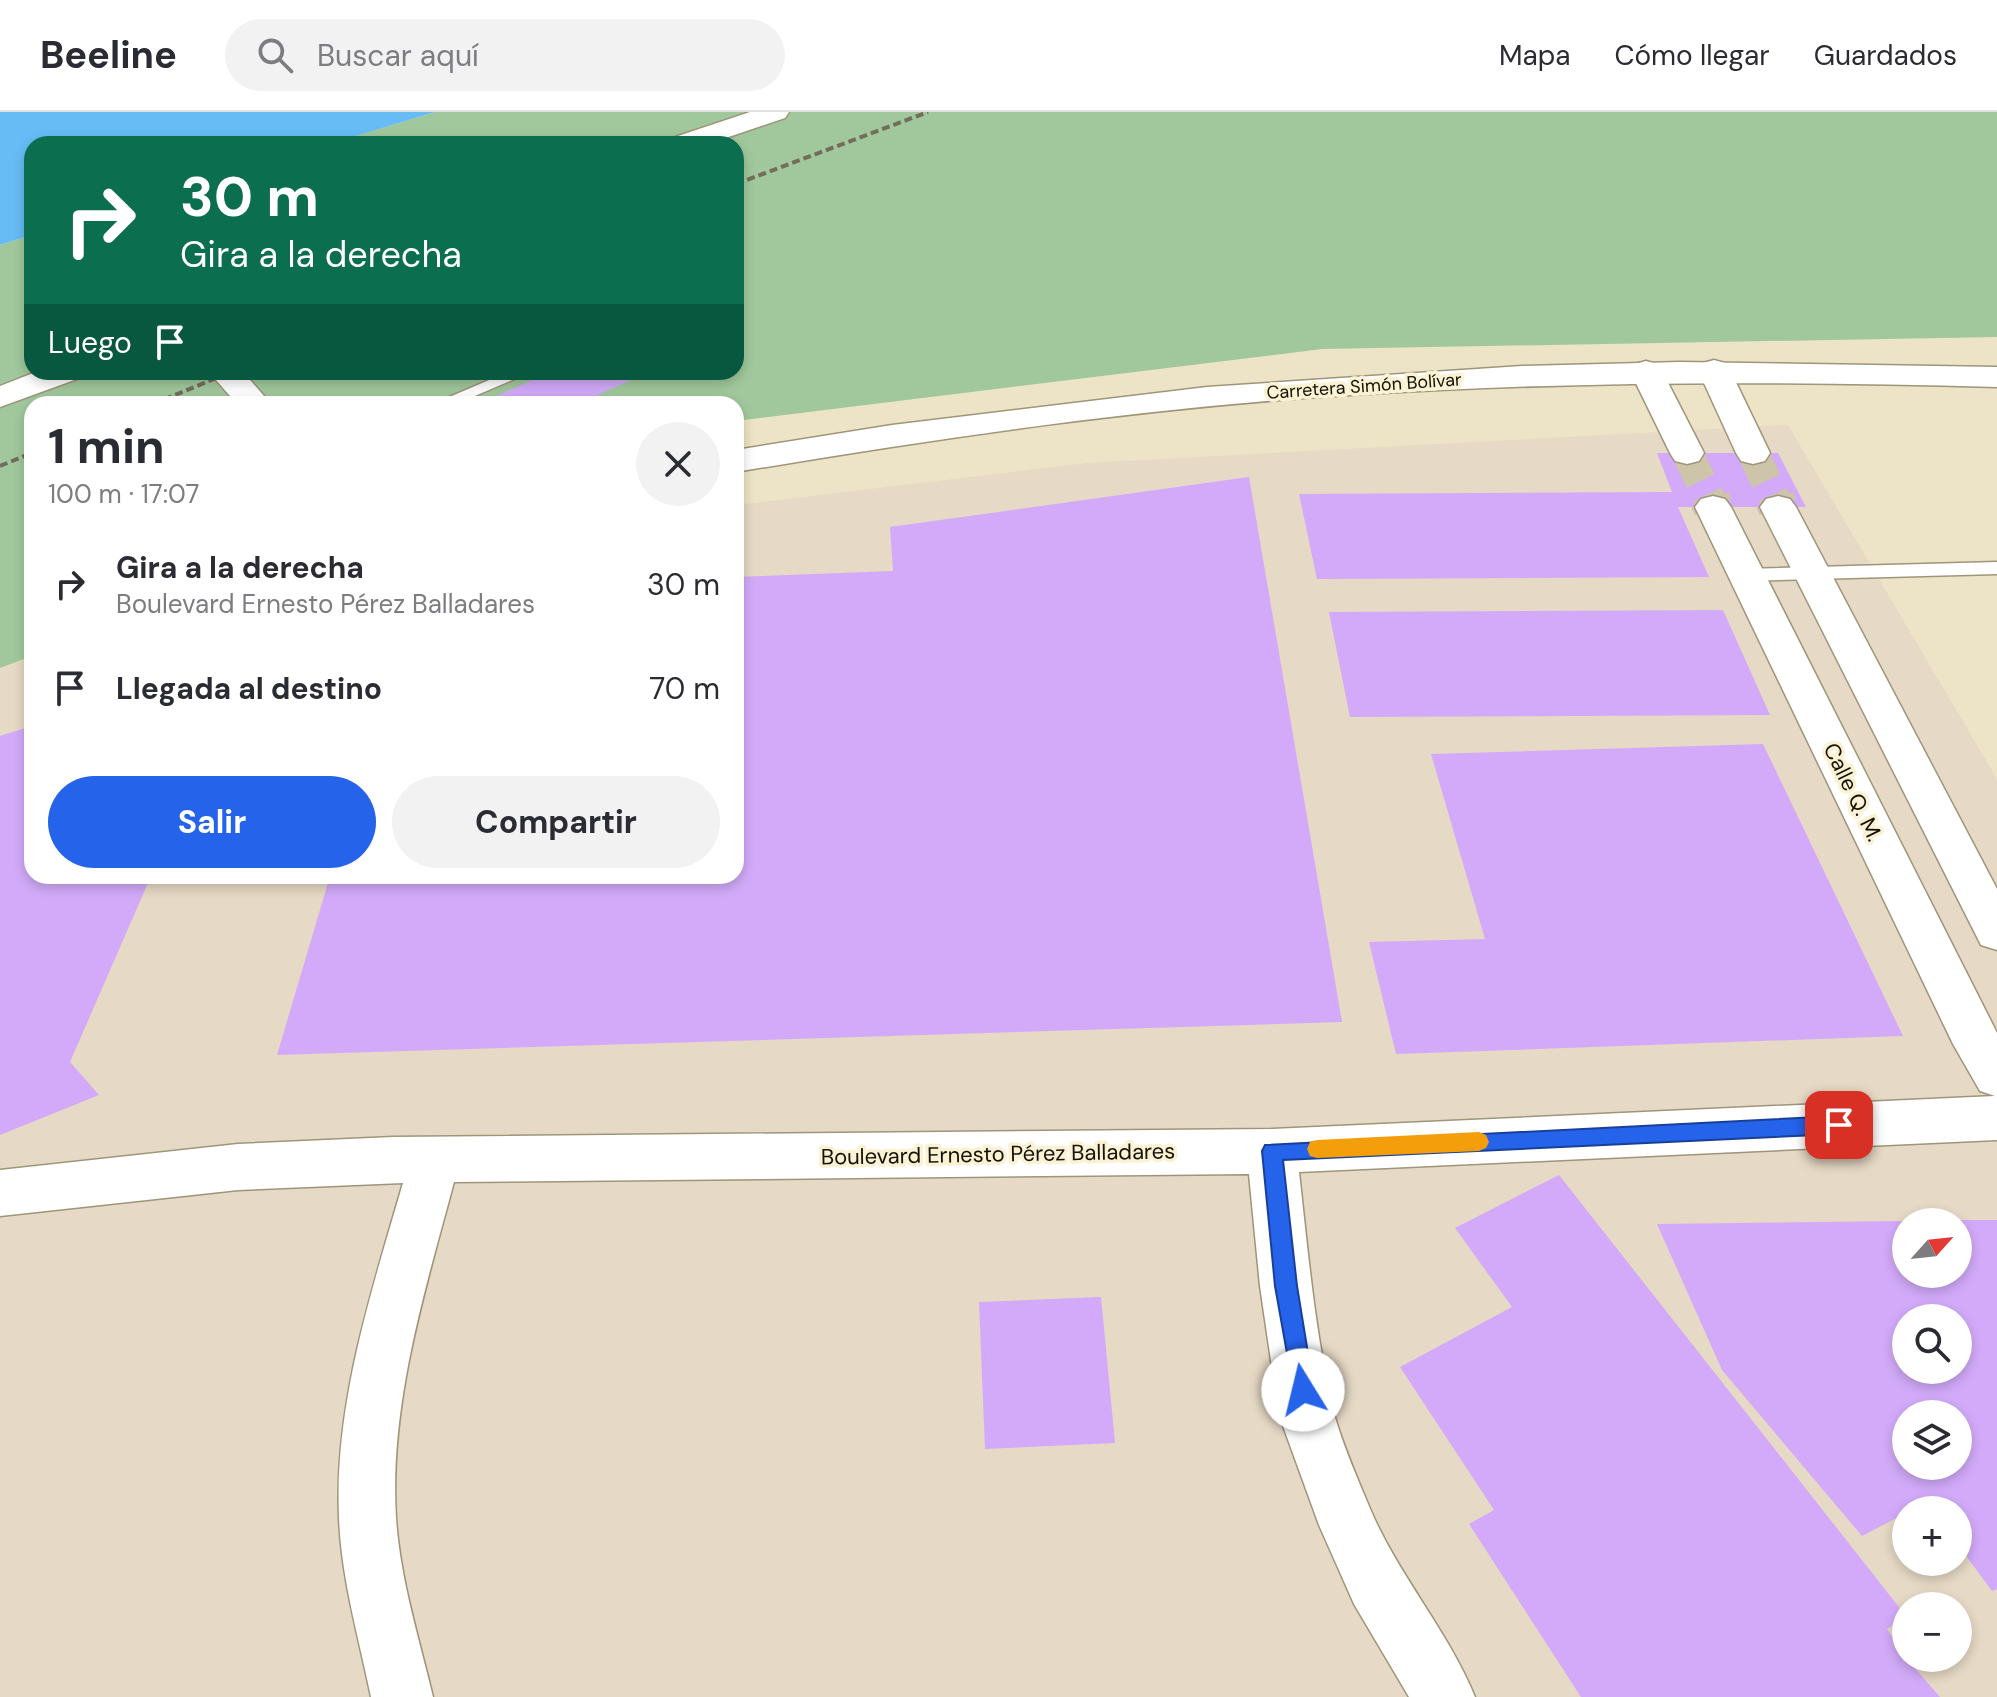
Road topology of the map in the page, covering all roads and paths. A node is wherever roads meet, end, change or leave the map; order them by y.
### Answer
1 (776, 112) edge
2 (706, 136) edge
3 (1714, 370) junction
4 (1646, 371) junction
5 (1997, 377) edge
6 (45, 380) edge
7 (232, 380) edge
8 (502, 380) edge
9 (248, 396) edge
10 (462, 396) edge
11 (0, 397) edge
12 (1687, 453) tunnel mouth
13 (1753, 453) tunnel mouth
14 (744, 460) edge
15 (1713, 507) tunnel mouth
16 (1778, 507) tunnel mouth
17 (1997, 568) edge
18 (1812, 572) junction
19 (1745, 575) junction
20 (1997, 932) edge
21 (1997, 1076) edge
22 (1997, 1118) edge
23 (1272, 1151) junction
24 (435, 1159) junction
25 (0, 1193) edge
26 (402, 1697) edge
27 (1444, 1697) edge

1 - 2 street
3 - 4 street, Carretera Simón Bolívar
3 - 5 street, Carretera Simón Bolívar
3 - 13 street
4 - 12 street
4 - 14 street, Carretera Simón Bolívar
6 - 11 street
7 - 9 street
8 - 10 lane
15 - 19 street, Calle Q. M.
16 - 18 street
17 - 18 lane
18 - 19 lane
18 - 20 street
19 - 21 street, Calle Q. M.
22 - 23 street, Boulevard Ernesto Pérez Balladares
23 - 24 street, Boulevard Ernesto Pérez Balladares
23 - 27 street
24 - 25 street, Boulevard Ernesto Pérez Balladares
24 - 26 street

